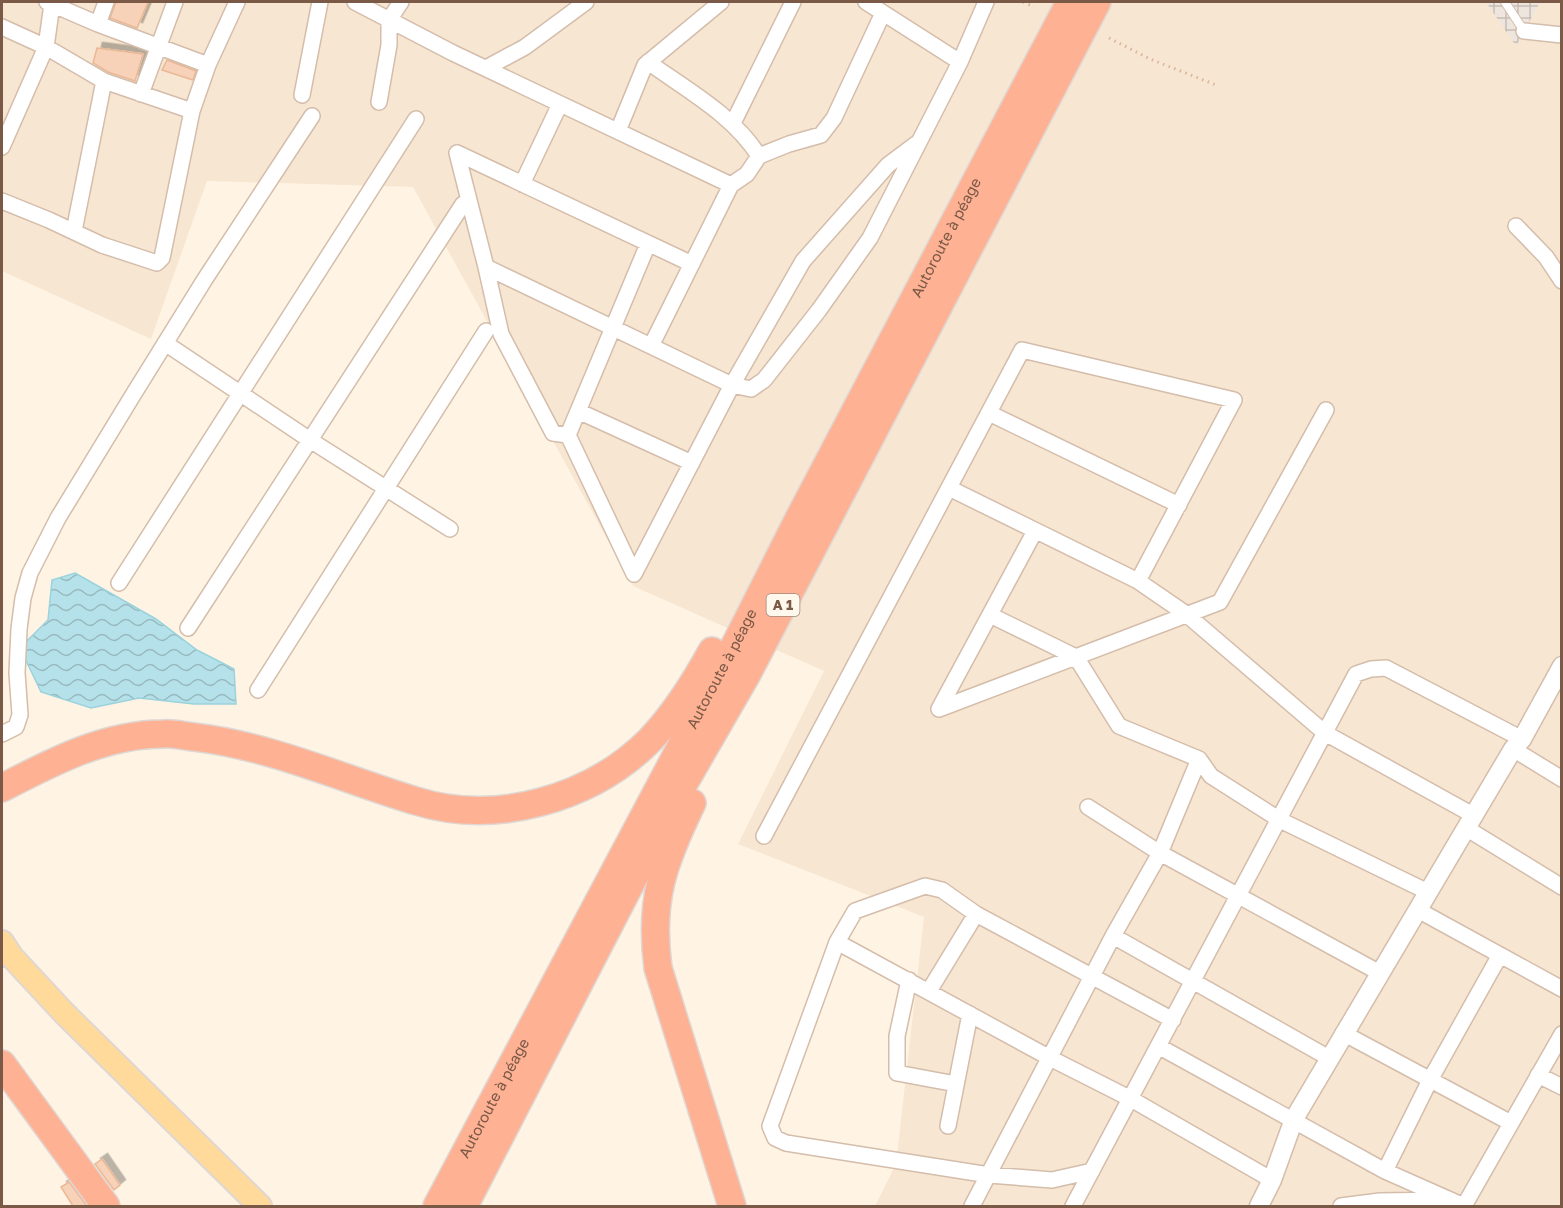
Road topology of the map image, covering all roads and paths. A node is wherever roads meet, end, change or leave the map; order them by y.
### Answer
1 (106, 2) edge
2 (175, 2) edge
3 (237, 2) edge
4 (320, 2) edge
5 (355, 2) edge
6 (401, 2) edge
7 (586, 2) edge
8 (721, 2) edge
9 (793, 2) edge
10 (866, 2) edge
11 (986, 2) edge
12 (1023, 2) edge
13 (1070, 2) edge
14 (1097, 2) edge
15 (1505, 2) edge
16 (49, 3) edge
17 (1034, 8) dead end
18 (883, 13) junction
19 (389, 20) junction
20 (98, 24) junction
21 (2, 27) edge
22 (1524, 31) joint
23 (1562, 35) edge
24 (1109, 38) dead end
25 (46, 47) junction
26 (157, 47) junction
27 (648, 62) junction
28 (960, 62) junction
29 (208, 65) junction
30 (486, 68) junction
31 (104, 81) junction
32 (1216, 85) dead end
33 (141, 93) junction
34 (302, 95) dead end
35 (379, 102) dead end
36 (560, 104) junction
37 (192, 111) junction
38 (312, 116) dead end
39 (416, 119) dead end
40 (733, 123) junction
41 (618, 131) junction
42 (919, 142) junction
43 (2, 147) edge
44 (759, 156) junction
45 (522, 184) junction
46 (731, 185) junction
47 (2, 201) edge
48 (463, 204) dead end
49 (1516, 226) dead end
50 (74, 231) junction
51 (648, 244) junction
52 (692, 264) junction
53 (486, 267) junction
54 (1562, 281) edge
55 (613, 328) junction
56 (486, 331) dead end
57 (165, 343) junction
58 (651, 346) junction
59 (732, 385) junction
60 (240, 394) junction
61 (1326, 410) dead end
62 (578, 411) junction
63 (989, 412) junction
64 (568, 435) junction
65 (310, 440) junction
66 (692, 463) junction
67 (386, 487) junction
68 (949, 488) junction
69 (1179, 505) junction
70 (798, 520) junction
71 (450, 529) dead end
72 (1035, 531) junction
73 (1138, 581) junction
74 (119, 583) dead end
75 (1186, 614) junction
76 (990, 615) junction
77 (188, 628) dead end
78 (1076, 657) junction
79 (1561, 667) edge
80 (747, 674) junction
81 (258, 690) dead end
82 (1325, 733) junction
83 (2, 734) edge
84 (1517, 744) junction
85 (1199, 759) junction
86 (1562, 779) edge
87 (2, 788) edge
88 (1088, 807) dead end
89 (1280, 820) junction
90 (1470, 822) junction
91 (764, 836) dead end
92 (1161, 853) junction
93 (1559, 881) edge
94 (1428, 892) junction
95 (1239, 896) junction
96 (1418, 910) junction
97 (976, 914) junction
98 (1113, 936) junction
99 (837, 942) junction
100 (5, 950) edge
101 (1500, 955) junction
102 (1380, 973) junction
103 (1092, 976) junction
104 (909, 980) junction
105 (1194, 980) junction
106 (1562, 989) edge
107 (929, 991) junction
108 (970, 1014) junction
109 (1173, 1020) junction
110 (1343, 1033) junction
111 (1562, 1034) edge
112 (1158, 1046) junction
113 (1050, 1058) junction
114 (1329, 1058) junction
115 (2, 1064) edge
116 (1538, 1074) junction
117 (1430, 1080) junction
118 (956, 1084) junction
119 (1562, 1088) edge
120 (1131, 1099) junction
121 (1294, 1119) junction
122 (1511, 1123) junction
123 (948, 1126) dead end
124 (1092, 1171) junction
125 (1385, 1171) junction
126 (989, 1175) junction
127 (1272, 1180) junction
128 (1461, 1204) edge
129 (106, 1206) edge
130 (260, 1206) edge
131 (437, 1206) edge
132 (464, 1206) edge
133 (732, 1206) edge
134 (972, 1206) edge
135 (1073, 1206) edge
136 (1259, 1206) edge
137 (1341, 1206) edge

1 - 20 street
2 - 26 street
3 - 29 street
4 - 34 street
5 - 19 street
6 - 19 street
7 - 30 street
8 - 27 street
9 - 40 street
10 - 18 street
11 - 28 street
12 - 17 path
13 - 70 highway, Autoroute à péage / A 1
14 - 80 highway, A 1
15 - 22 lane
16 - 20 street
16 - 25 street
18 - 28 street
18 - 44 street
19 - 30 street
19 - 35 street
20 - 26 street
21 - 25 street
22 - 23 street
24 - 32 path
25 - 31 street
25 - 43 street
26 - 29 street
26 - 33 street
27 - 40 street
27 - 41 street
28 - 42 street
29 - 37 street
30 - 36 street
31 - 33 street
31 - 50 street
33 - 37 street
36 - 41 street
36 - 45 street
37 - 50 street
38 - 57 street
39 - 60 street
40 - 44 street
41 - 46 street
42 - 59 street
42 - 59 street
44 - 46 street
45 - 51 street
45 - 53 street
46 - 52 street
47 - 50 street
48 - 65 street
49 - 54 street
51 - 52 street
51 - 55 street
52 - 58 street
53 - 55 street
53 - 64 street
55 - 58 street
55 - 62 street
56 - 67 street
57 - 60 street
57 - 83 street
58 - 59 street
59 - 66 street
60 - 65 street
60 - 74 street
61 - 75 street
62 - 64 street
62 - 66 street
63 - 68 street
63 - 69 street
63 - 69 street
64 - 66 street
65 - 67 street
65 - 77 street
67 - 71 street
67 - 81 street
68 - 72 street
68 - 91 street
69 - 73 street
70 - 87 highway
70 - 131 highway, Autoroute à péage / A 1
72 - 73 street
72 - 76 street
73 - 75 street
75 - 78 street
75 - 82 street
76 - 78 street
76 - 78 street
78 - 85 street
79 - 84 street
80 - 132 highway, A 1
80 - 133 highway
82 - 84 street
82 - 89 street
82 - 90 street
84 - 86 street
84 - 90 street
85 - 89 street
85 - 92 street
88 - 92 street
89 - 94 street
89 - 95 street
90 - 93 street
90 - 94 street
92 - 95 street
92 - 98 street
94 - 96 street
95 - 102 street
95 - 105 street
96 - 101 street
96 - 102 street
97 - 99 street
97 - 103 street
97 - 107 street
98 - 103 street
98 - 105 street
99 - 104 street
99 - 126 street
100 - 130 main road
101 - 106 street
101 - 117 street
102 - 110 street
103 - 109 street
103 - 113 street
104 - 107 street
104 - 118 street
105 - 109 street
105 - 114 street
107 - 108 street
108 - 113 street
108 - 118 street
109 - 112 street
110 - 114 street
110 - 117 street
111 - 116 street
112 - 120 street
112 - 121 street
113 - 120 street
113 - 126 street
114 - 121 street
115 - 129 highway
116 - 119 street
116 - 122 street
117 - 122 street
117 - 125 street
118 - 123 street
120 - 124 street
120 - 127 street
121 - 125 street
121 - 127 street
122 - 128 street
124 - 126 street
124 - 135 street
125 - 128 street
126 - 134 street
127 - 136 street
128 - 137 street

